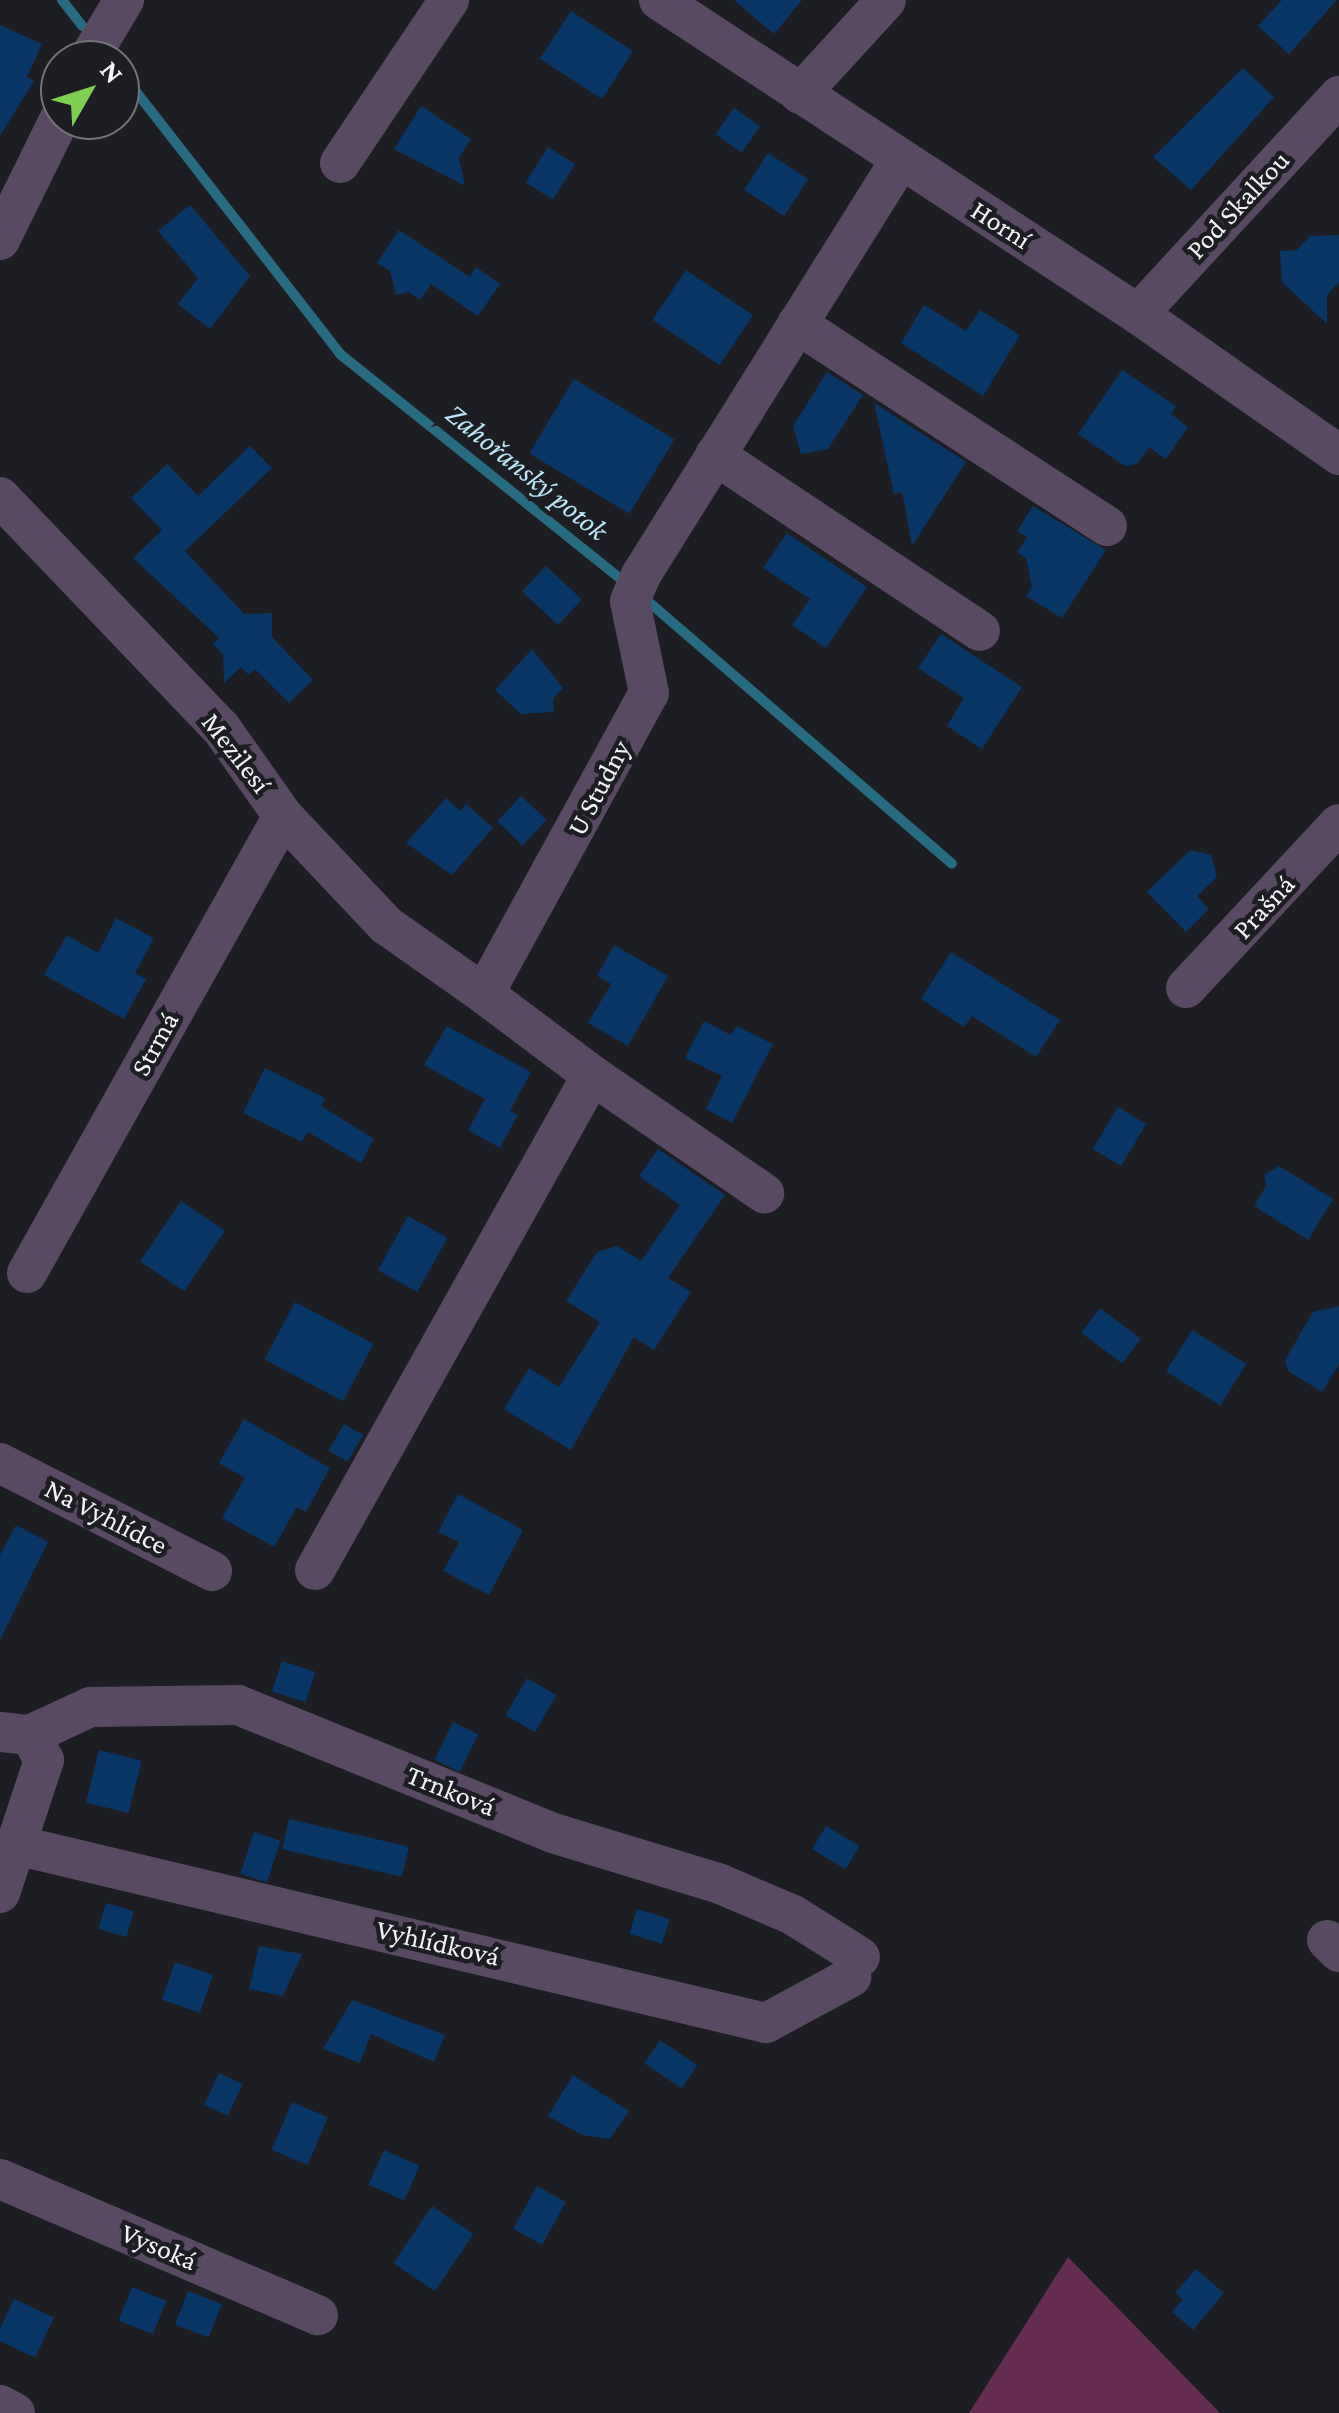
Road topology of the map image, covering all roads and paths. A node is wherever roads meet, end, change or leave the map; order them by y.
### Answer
1 (124, 0) edge
2 (449, 0) edge
3 (659, 0) edge
4 (886, 0) edge
5 (100, 40) edge
6 (800, 94) junction
7 (1339, 96) edge
8 (49, 140) edge
9 (900, 160) junction
10 (340, 164) dead end
11 (0, 240) edge
12 (1138, 314) junction
13 (797, 324) junction
14 (715, 455) junction
15 (1339, 455) edge
16 (0, 497) edge
17 (1107, 526) dead end
18 (980, 631) dead end
19 (284, 816) junction
20 (1339, 824) edge
21 (1186, 988) dead end
22 (484, 994) junction
23 (592, 1075) junction
24 (764, 1193) dead end
25 (28, 1272) dead end
26 (0, 1464) edge
27 (315, 1570) dead end
28 (212, 1571) dead end
29 (15, 1733) edge
30 (16, 1845) junction
31 (0, 1893) edge
32 (855, 1967) joint
33 (0, 2179) edge
34 (318, 2315) dead end
35 (0, 2406) edge
36 (15, 2413) edge

1 - 5 street
2 - 10 street
3 - 6 street, Horní
4 - 6 street
6 - 9 street, Horní
7 - 12 street, Pod Skalkou
8 - 11 street
9 - 12 street, Horní
9 - 13 street, U Studny
12 - 15 street, Horní
13 - 14 street, U Studny
13 - 17 street
14 - 18 street
14 - 22 street, U Studny
16 - 19 street, Mezilesí
19 - 22 street, Mezilesí
19 - 25 street, Strmá
20 - 21 street, Prašná
22 - 23 street
23 - 24 street
23 - 27 street
26 - 28 street, Na Vyhlídce
29 - 30 street
29 - 32 street, Trnková
30 - 31 street
30 - 32 street, Vyhlídková
33 - 34 street, Vysoká
35 - 36 street

